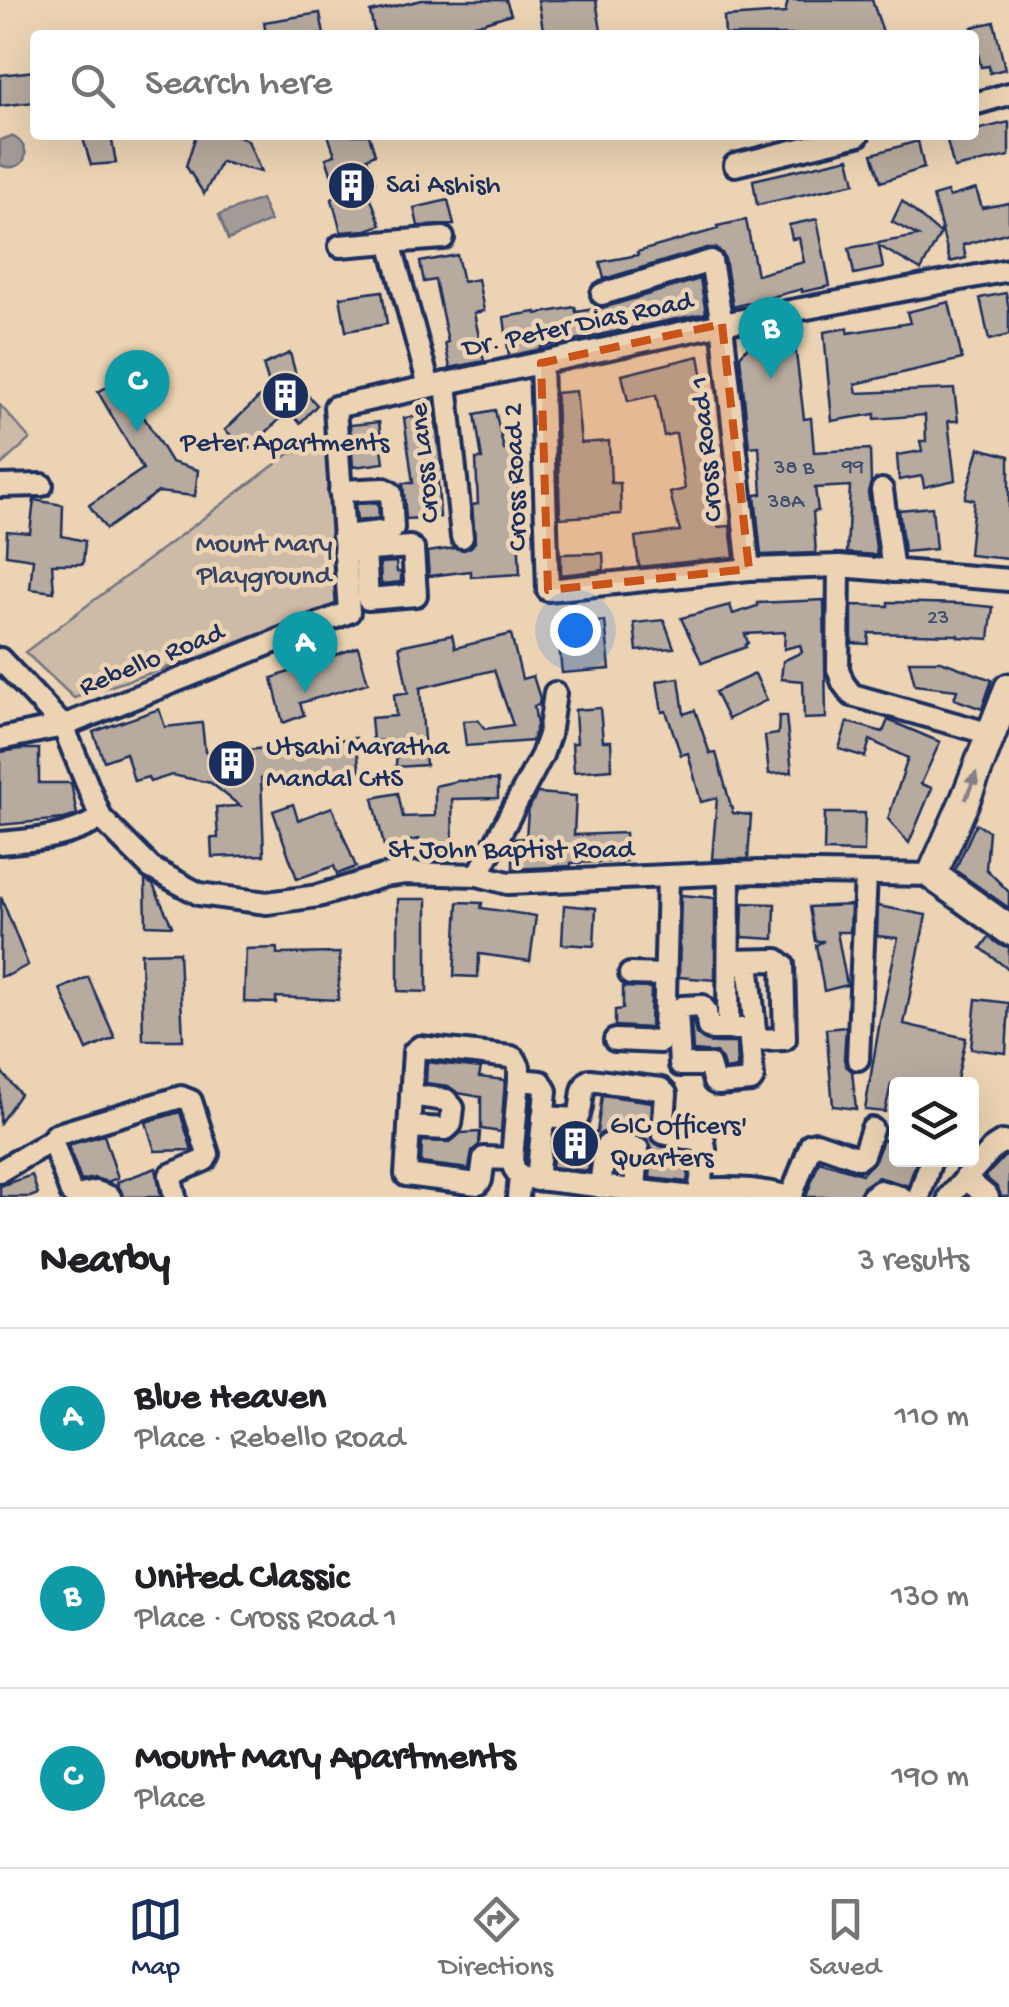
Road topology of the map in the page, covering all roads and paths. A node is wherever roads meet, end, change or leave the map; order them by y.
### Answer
1 (1009, 94) edge
2 (979, 103) edge
3 (838, 140) edge
4 (736, 166) dead end
5 (443, 238) dead end
6 (390, 242) junction
7 (340, 246) dead end
8 (1009, 270) edge
9 (602, 294) dead end
10 (722, 324) junction
11 (542, 363) junction
12 (437, 384) junction
13 (336, 407) joint
14 (42, 484) dead end
15 (0, 486) edge
16 (882, 490) dead end
17 (346, 491) junction
18 (462, 537) dead end
19 (352, 543) junction
20 (839, 566) junction
21 (749, 569) junction
22 (893, 571) junction
23 (1009, 580) edge
24 (0, 659) edge
25 (1009, 688) edge
26 (554, 692) dead end
27 (63, 726) junction
28 (991, 734) junction
29 (0, 739) edge
30 (101, 818) junction
31 (0, 844) edge
32 (729, 873) junction
33 (478, 874) junction
34 (866, 874) junction
35 (932, 875) junction
36 (668, 876) junction
37 (1009, 930) edge
38 (630, 974) dead end
39 (665, 975) junction
40 (728, 1029) junction
41 (614, 1040) dead end
42 (858, 1059) dead end
43 (520, 1080) junction
44 (411, 1095) junction
45 (543, 1117) junction
46 (408, 1127) junction
47 (872, 1128) dead end
48 (52, 1140) junction
49 (1009, 1143) edge
50 (929, 1167) edge
51 (0, 1171) edge
52 (522, 1178) edge
53 (600, 1186) junction
54 (634, 1190) junction
55 (700, 1190) junction
56 (955, 1192) edge
57 (75, 1197) edge
58 (110, 1197) edge
59 (174, 1197) edge
60 (790, 1197) edge
61 (872, 1197) edge
62 (901, 1197) edge
63 (918, 1197) edge
64 (988, 1197) edge

1 - 2 street
3 - 4 street
5 - 6 street
6 - 7 street
6 - 12 street, Cross Lane
8 - 10 street, Dr. Peter Dias Road
9 - 10 street, Cross Road 1
10 - 11 street, Dr. Peter Dias Road
10 - 21 street, Cross Road 1
11 - 12 street, Dr. Peter Dias Road
11 - 21 street, Cross Road 2
12 - 13 street, Dr. Peter Dias Road
12 - 18 street, Cross Lane
13 - 17 street, Rebello Road
14 - 15 street
16 - 22 street
17 - 19 street, Rebello Road
17 - 19 street
19 - 27 street, Rebello Road
20 - 21 street
20 - 22 street
20 - 28 street
22 - 23 street
24 - 27 street
25 - 28 main road
26 - 33 street
27 - 29 street
27 - 30 street, St John Baptist Road
35 -> 28 main road
30 - 31 street
30 - 33 street, St John Baptist Road
32 - 34 street, St John Baptist Road
32 - 36 street, St John Baptist Road
32 - 40 street
33 - 36 street, St John Baptist Road
34 - 35 street, St John Baptist Road
34 - 42 street
35 - 37 main road
36 - 39 street
38 - 39 street
39 - 41 street
40 - 40 street
43 - 44 street
43 - 45 street
43 - 52 street
44 - 46 street
44 - 46 street
45 - 52 street
45 - 55 street
46 - 52 street
47 - 60 street
48 - 51 street
48 - 57 street
48 - 59 street
49 - 56 street
50 - 63 street
52 - 53 street
53 - 54 street
53 - 54 street
54 - 55 street
55 - 60 street
56 - 64 street
57 - 58 street
61 - 62 street

